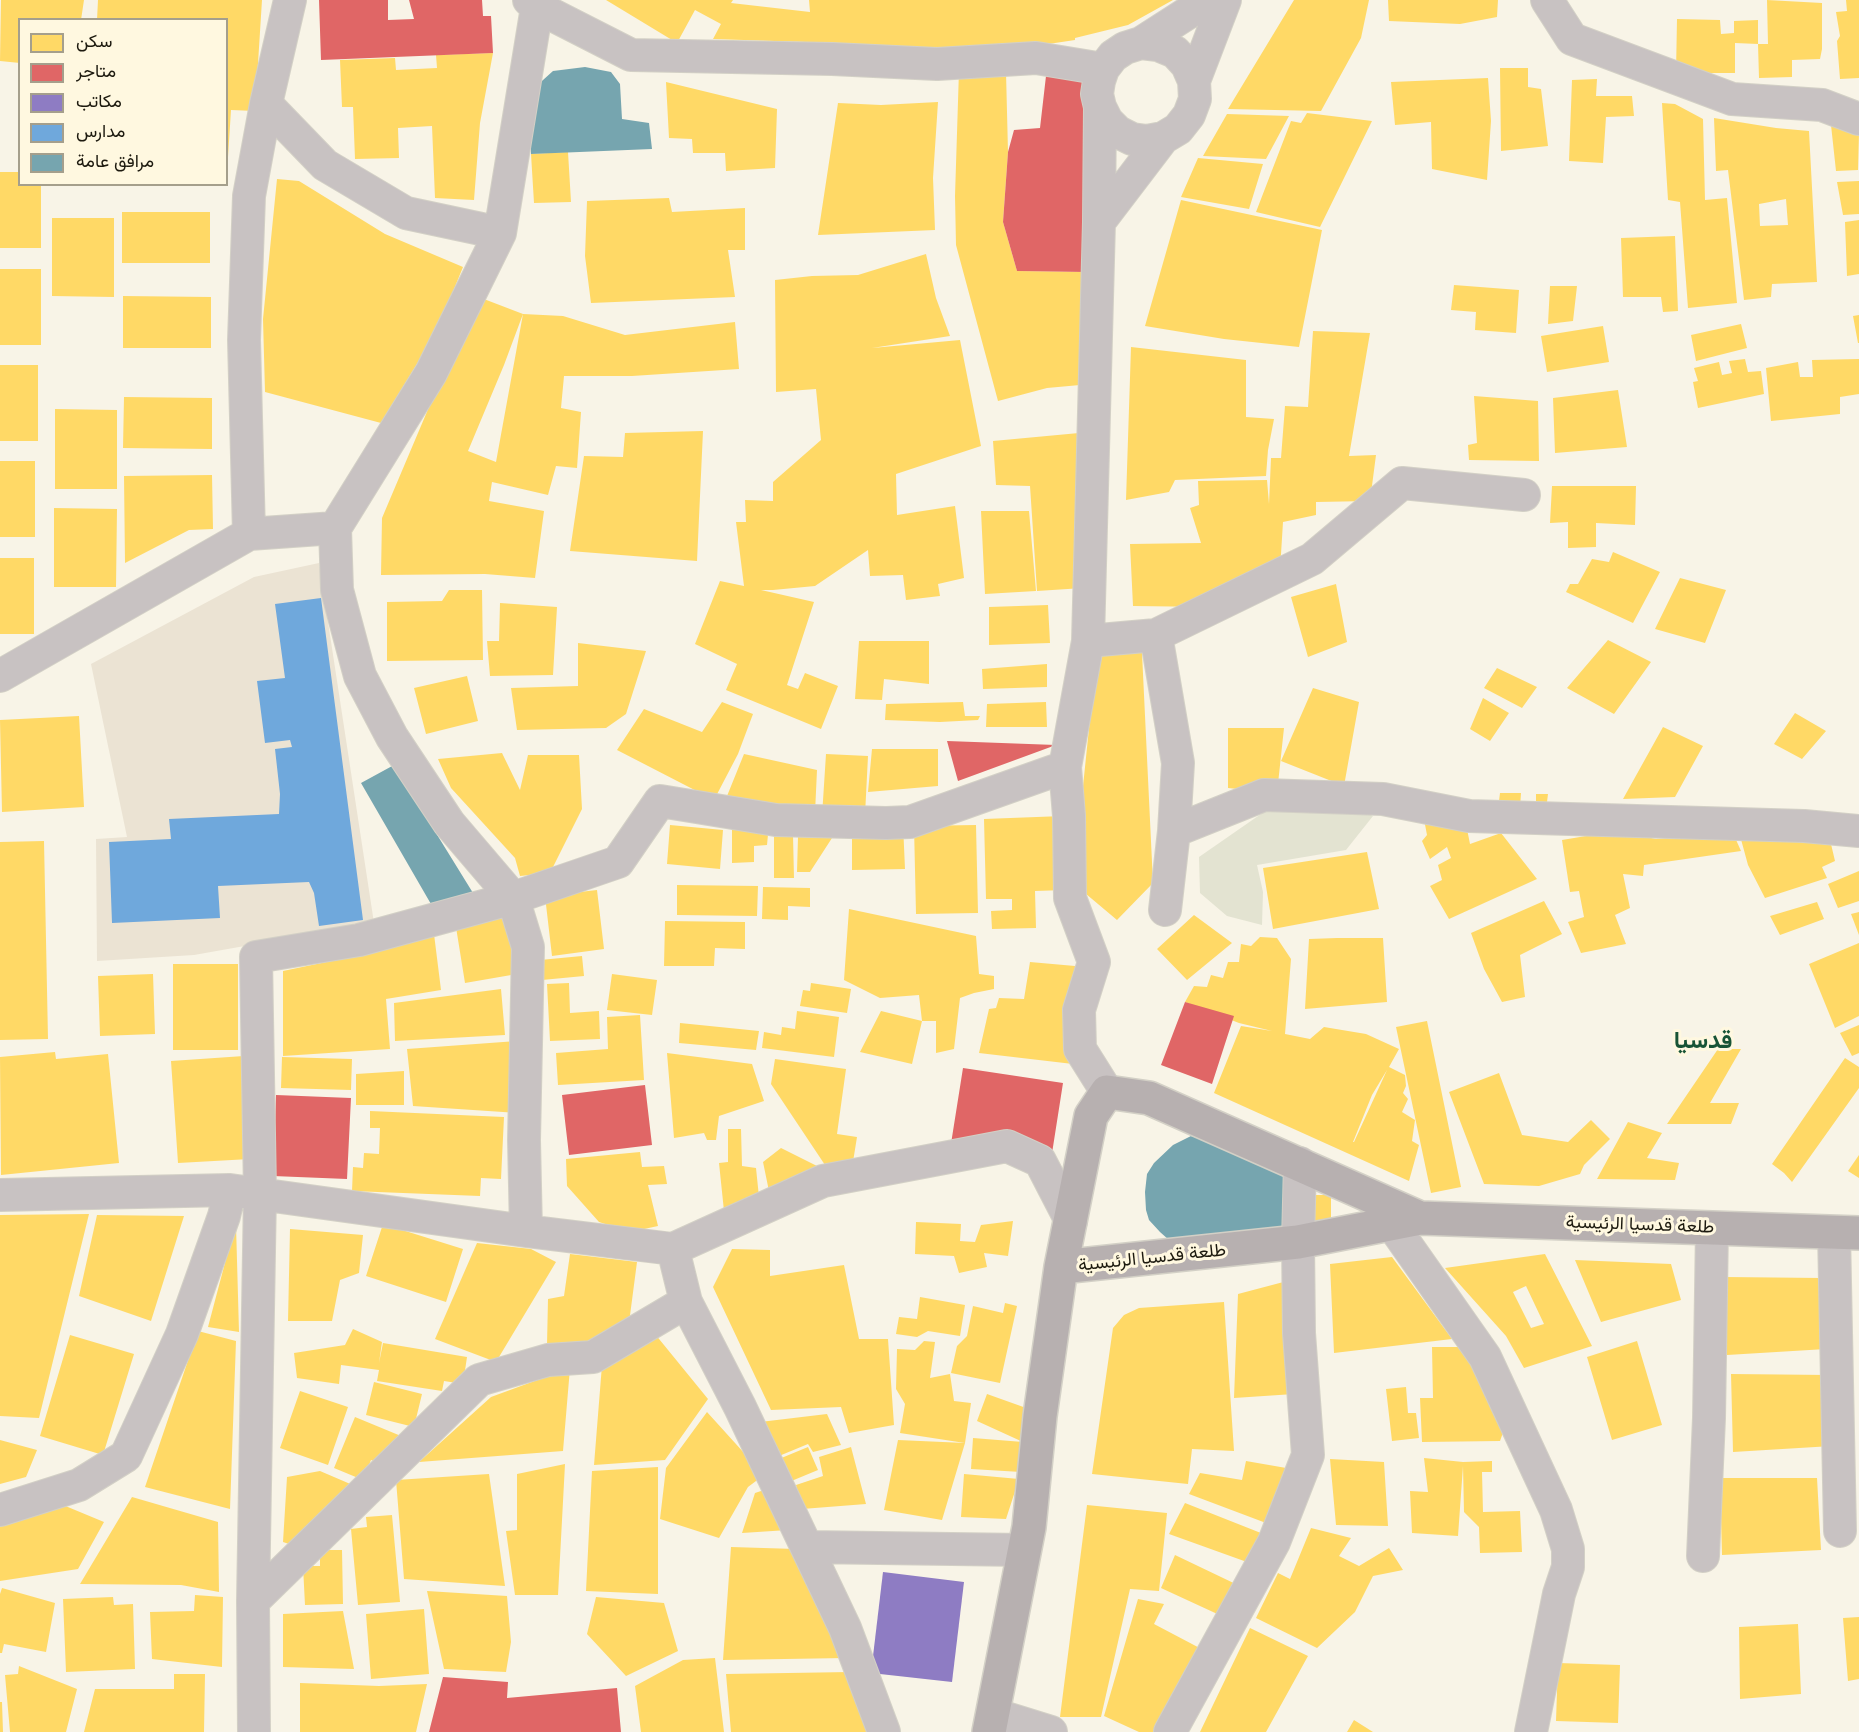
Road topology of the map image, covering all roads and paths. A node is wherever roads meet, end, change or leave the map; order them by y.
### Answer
1 (290, 0) edge
2 (1208, 0) edge
3 (1225, 0) edge
4 (1547, 0) edge
5 (533, 4) edge
6 (1141, 43) junction
7 (1103, 69) junction
8 (1194, 81) junction
9 (266, 104) junction
10 (1100, 107) junction
11 (1859, 119) edge
12 (1163, 138) junction
13 (1100, 222) junction
14 (500, 233) junction
15 (1524, 495) dead end
16 (335, 528) junction
17 (249, 534) junction
18 (1156, 635) junction
19 (1088, 641) junction
20 (0, 676) edge
21 (1065, 767) junction
22 (1174, 831) junction
23 (1859, 831) edge
24 (513, 898) junction
25 (1165, 910) dead end
26 (1107, 1092) junction
27 (1300, 1163) junction
28 (245, 1191) junction
29 (0, 1195) edge
30 (1071, 1221) junction
31 (1406, 1221) junction
32 (1712, 1228) junction
33 (526, 1231) junction
34 (1846, 1232) edge
35 (1298, 1242) junction
36 (673, 1249) junction
37 (1061, 1267) junction
38 (686, 1302) junction
39 (0, 1510) edge
40 (1840, 1531) dead end
41 (807, 1547) junction
42 (1024, 1550) junction
43 (1703, 1556) dead end
44 (253, 1600) junction
45 (991, 1723) edge
46 (254, 1732) edge
47 (884, 1732) edge
48 (1051, 1732) edge
49 (1170, 1732) edge
50 (1531, 1732) edge

1 - 9 street
2 - 6 street
3 - 8 street
4 - 11 street
5 - 7 street
5 - 14 street
6 - 7 street
6 - 8 street
7 - 10 street
8 - 12 street
9 - 14 street
9 - 17 street
10 - 12 street
10 - 13 street
12 - 13 street
13 - 19 street
14 - 16 street
15 - 18 street
16 - 17 street
16 - 24 street
17 - 20 street
18 - 19 street
18 - 22 street
19 - 21 street
21 - 24 street
21 - 26 street
22 - 23 street
22 - 25 street
24 - 28 street
24 - 33 street
26 - 27 main road, طلعة قدسيا الرئيسية
26 - 30 main road
27 - 31 main road, طلعة قدسيا الرئيسية
27 - 35 street
28 - 29 street
28 - 33 street
28 - 39 street
28 - 44 street
30 - 36 street
30 - 37 main road
31 - 32 main road, طلعة قدسيا الرئيسية
31 - 35 main road, طلعة قدسيا الرئيسية
31 - 50 street
32 - 34 main road, طلعة قدسيا الرئيسية
32 - 43 street
33 - 36 street
34 - 40 street
35 - 37 main road, طلعة قدسيا الرئيسية
35 - 49 street
36 - 38 street
37 - 42 main road
38 - 41 street
38 - 44 street
41 - 42 street
41 - 47 street
42 - 45 main road
44 - 46 street
45 - 48 street

